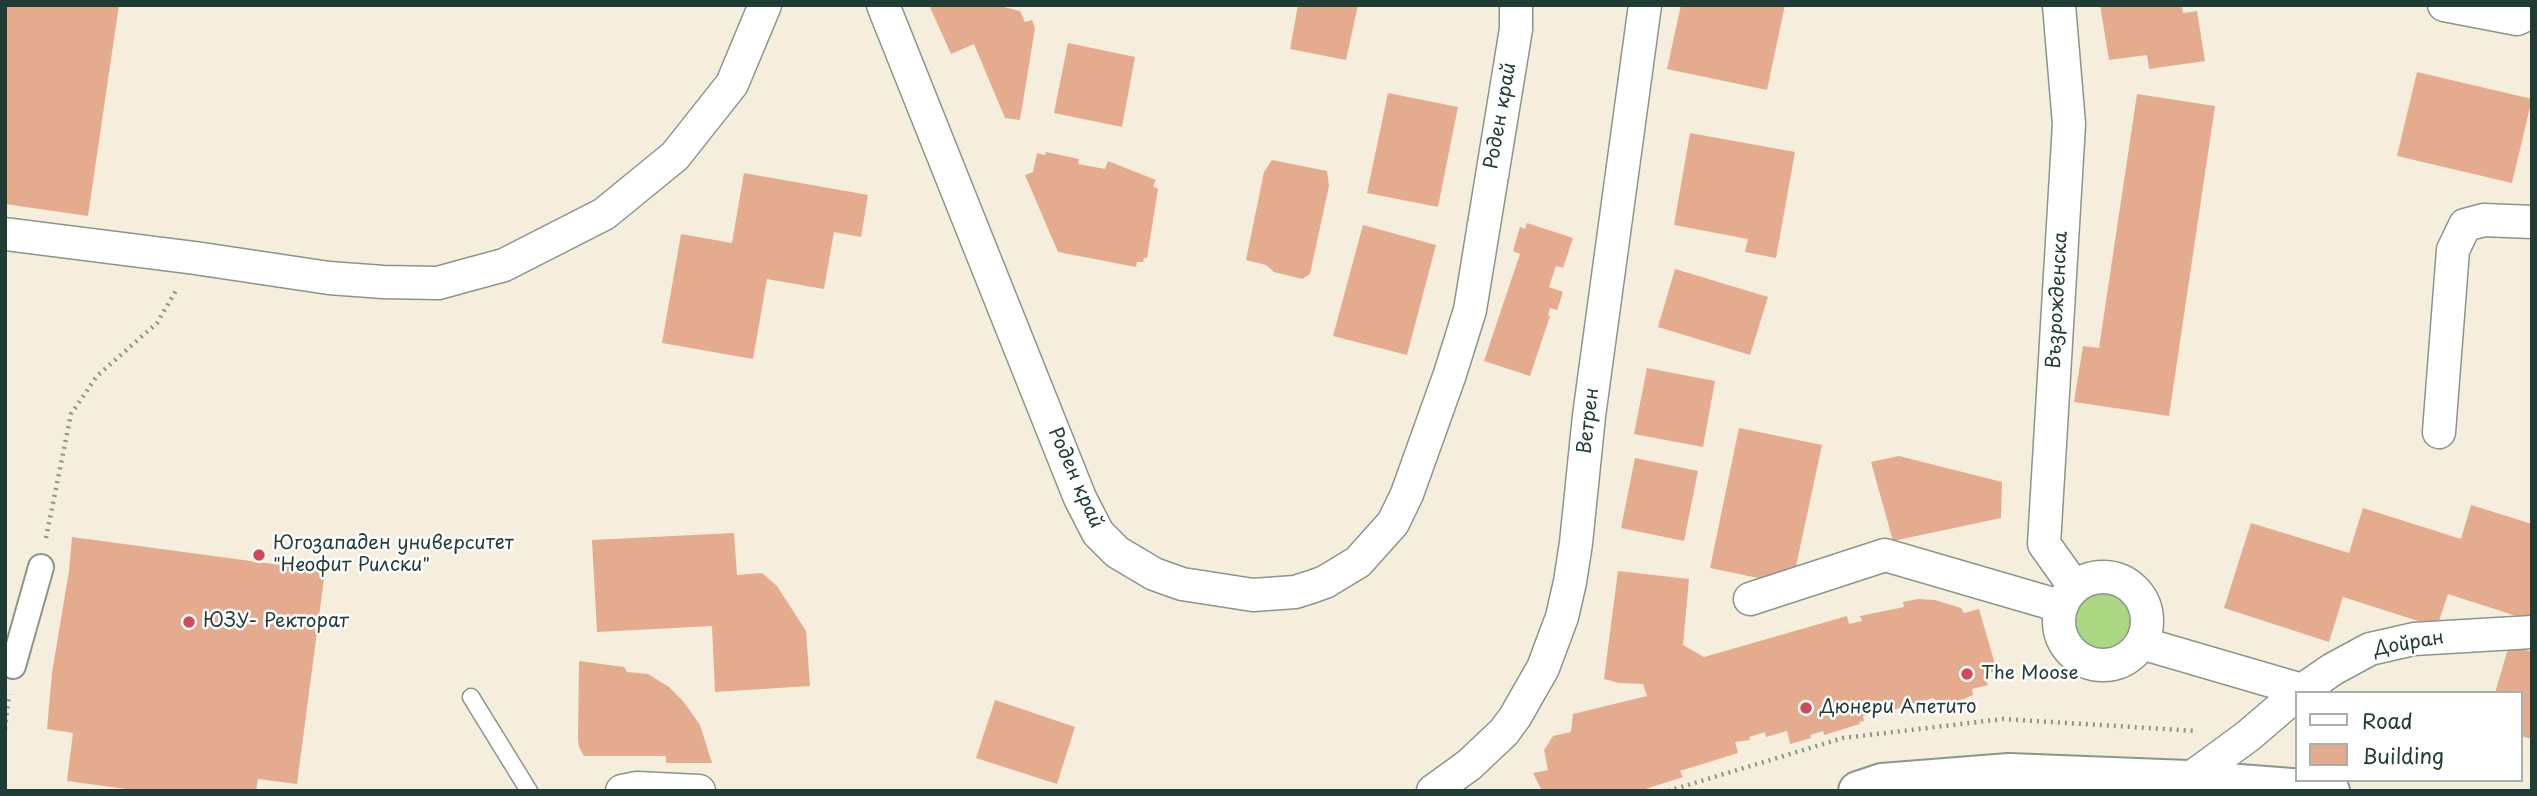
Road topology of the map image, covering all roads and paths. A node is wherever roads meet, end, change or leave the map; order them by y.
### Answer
1 (765, 5) edge
2 (883, 5) edge
3 (1516, 5) edge
4 (1645, 5) edge
5 (2059, 5) edge
6 (2444, 5) edge
7 (2532, 12) edge
8 (2532, 222) edge
9 (5, 234) edge
10 (195, 258) junction
11 (2439, 432) dead end
12 (50, 512) dead end
13 (41, 567) dead end
14 (2067, 596) junction
15 (1750, 599) dead end
16 (16, 619) edge
17 (2532, 632) edge
18 (2141, 643) junction
19 (13, 666) dead end
20 (2296, 691) edge
21 (2300, 691) edge
22 (2296, 695) edge
23 (471, 697) dead end
24 (2187, 785) edge
25 (529, 791) edge
26 (622, 791) edge
27 (699, 791) edge
28 (1433, 791) edge
29 (1858, 791) edge
30 (2330, 791) edge

1 - 10 street
2 - 3 street, Роден край
4 - 28 street, Ветрен
5 - 14 street, Възрожденска
6 - 7 street
8 - 11 street
9 - 10 street
10 - 12 path
13 - 16 street
14 - 15 street
14 - 18 street
14 - 18 street
16 - 19 street
17 - 21 street, Дойран
18 - 20 street
22 - 24 street, Дойран
23 - 25 lane
24 - 29 street
24 - 30 street
26 - 27 street

